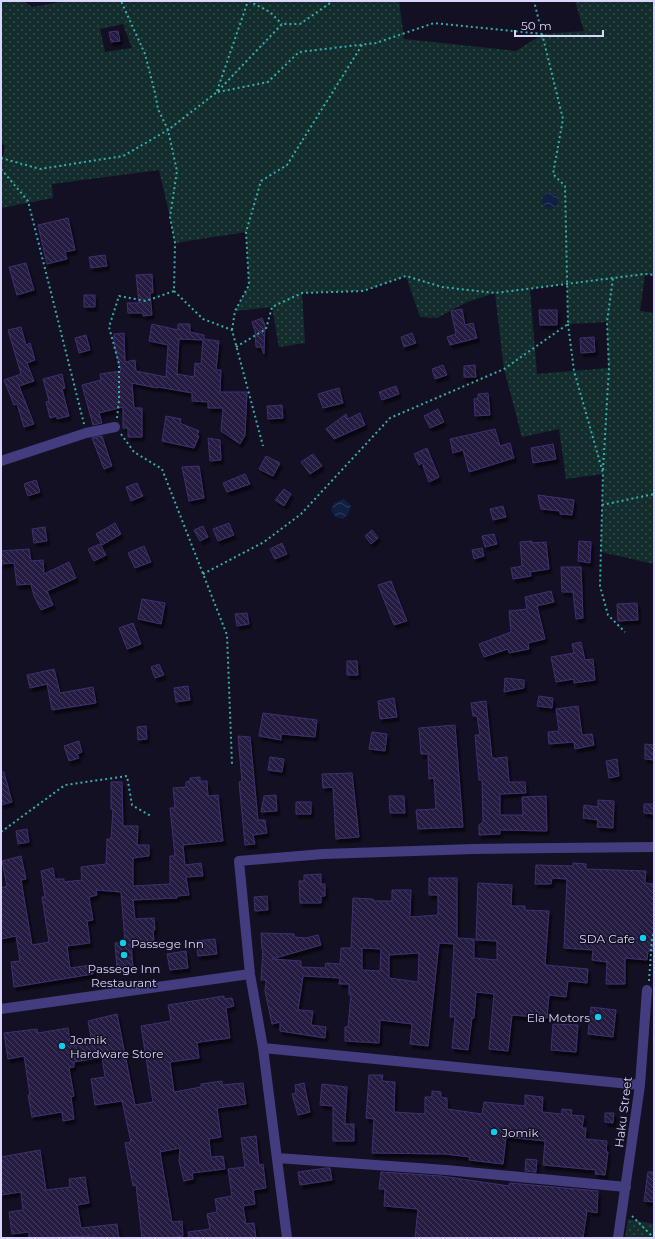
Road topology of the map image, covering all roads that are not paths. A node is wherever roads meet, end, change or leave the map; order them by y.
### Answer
1 (115, 427) road end
2 (1, 461) edge
3 (654, 848) edge
4 (250, 974) junction
5 (648, 989) road end
6 (1, 1009) edge
7 (263, 1048) junction
8 (640, 1085) junction
9 (277, 1158) junction
10 (626, 1187) junction
11 (287, 1238) edge
12 (618, 1238) edge

1 - 2 street
3 - 4 street
4 - 6 street
4 - 7 street
5 - 8 street, Haku Street
7 - 8 street
7 - 9 street
8 - 10 street, Haku Street
9 - 10 street
9 - 11 street
10 - 12 street, Haku Street

